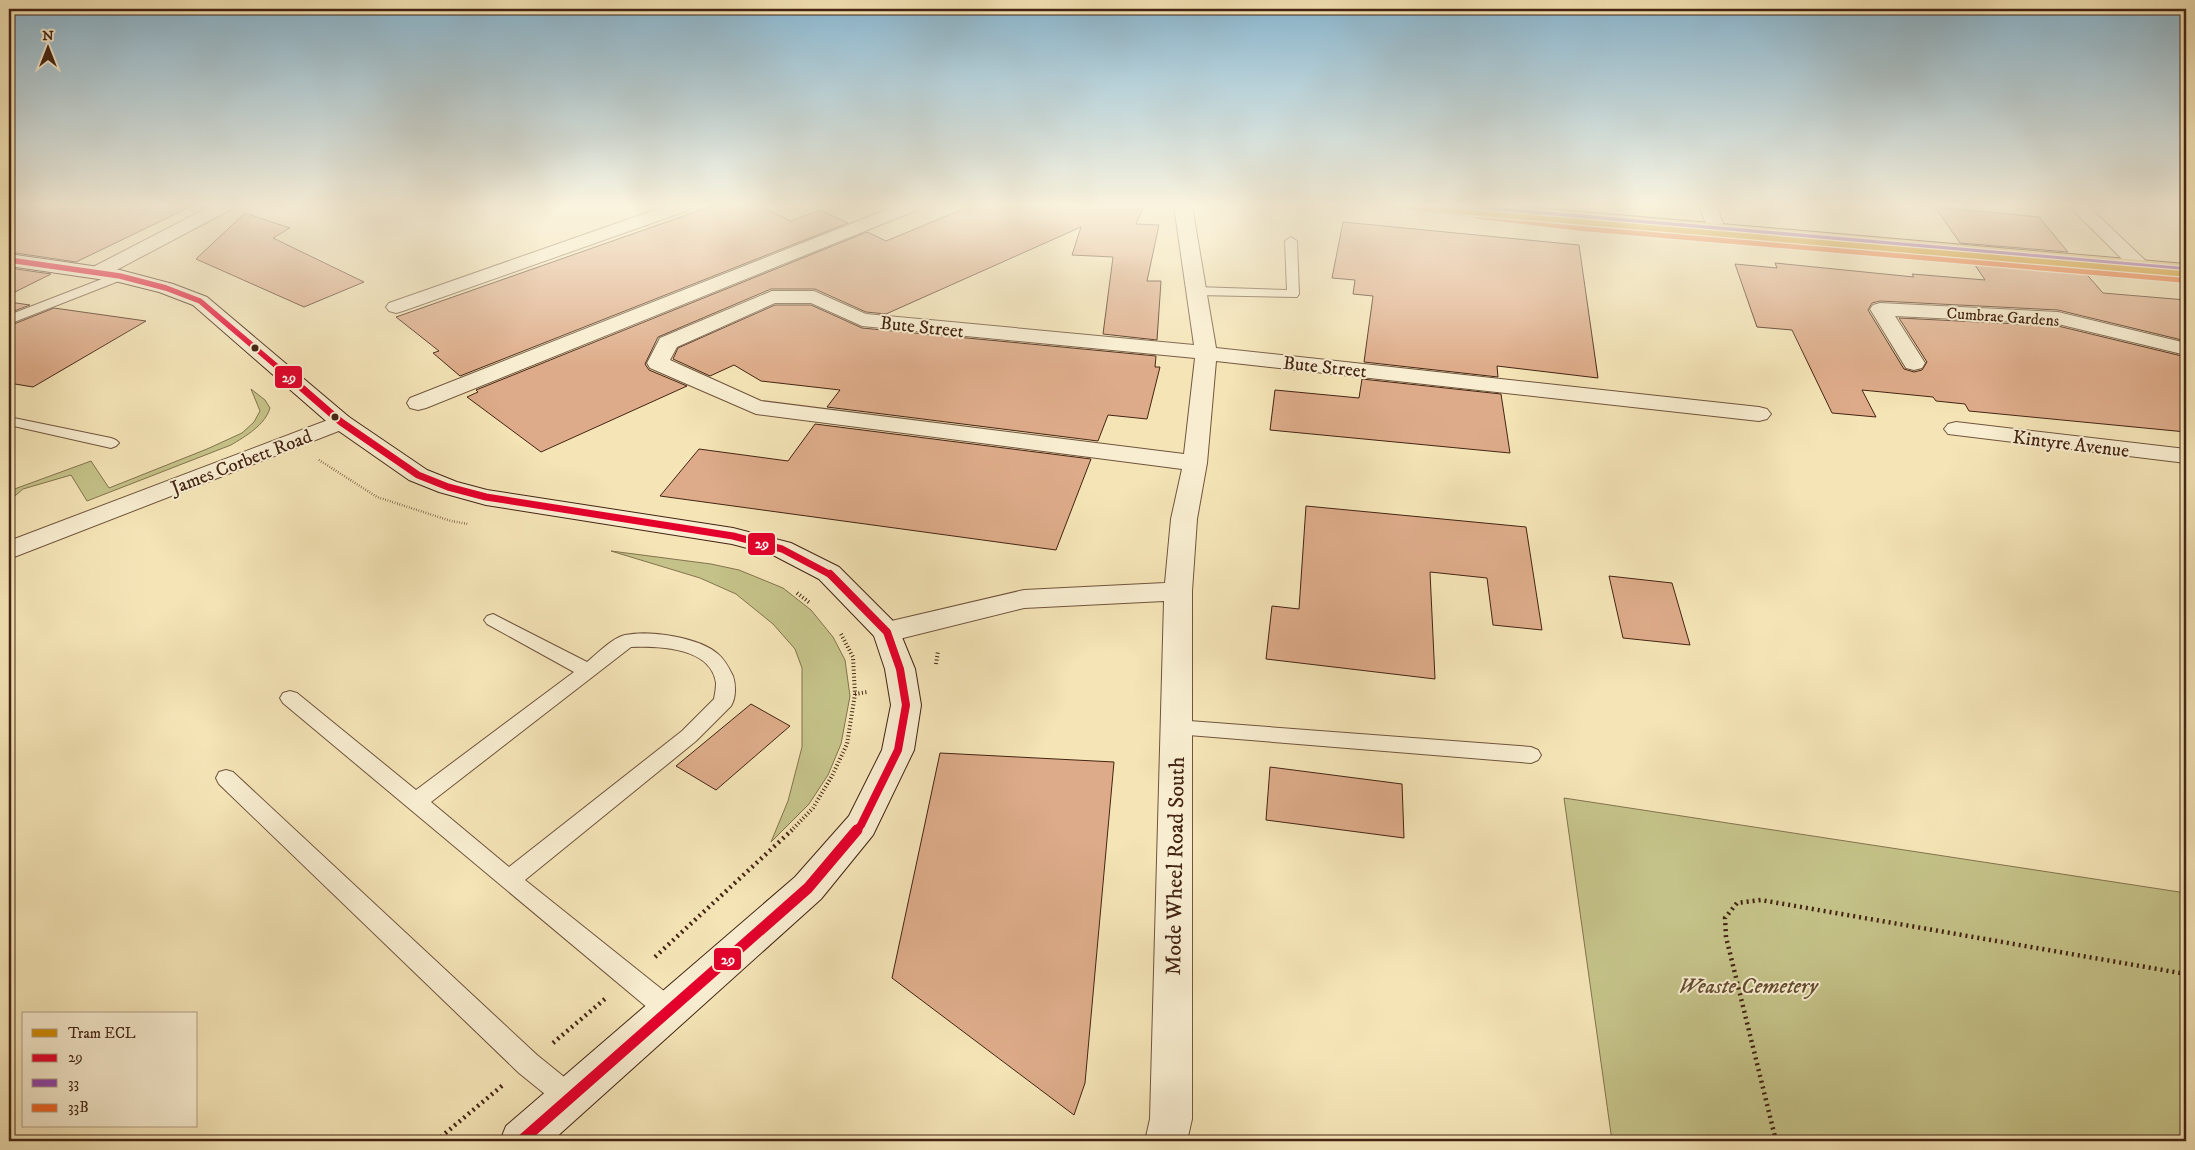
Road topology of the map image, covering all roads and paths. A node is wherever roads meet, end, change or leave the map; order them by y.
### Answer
1 (9, 260) edge
2 (121, 260) edge
3 (531, 260) edge
4 (777, 260) edge
5 (1191, 260) edge
6 (1292, 260) edge
7 (2065, 260) edge
8 (2133, 260) edge
9 (2140, 266) junction
10 (2186, 270) edge
11 (98, 272) junction
12 (120, 276) junction
13 (1196, 291) junction
14 (396, 307) dead end
15 (9, 320) edge
16 (2186, 349) edge
17 (1206, 354) junction
18 (1914, 362) dead end
19 (418, 403) dead end
20 (1759, 414) dead end
21 (9, 420) edge
22 (341, 422) junction
23 (1956, 429) dead end
24 (292, 441) junction
25 (111, 443) dead end
26 (2186, 456) edge
27 (1195, 463) junction
28 (478, 525) dead end
29 (9, 551) edge
30 (793, 590) dead end
31 (1178, 591) junction
32 (816, 606) dead end
33 (493, 620) dead end
34 (834, 627) dead end
35 (887, 632) junction
36 (588, 671) junction
37 (290, 698) dead end
38 (1176, 727) junction
39 (1531, 755) dead end
40 (226, 778) dead end
41 (416, 802) junction
42 (509, 880) junction
43 (2186, 974) edge
44 (629, 979) junction
45 (670, 1010) junction
46 (528, 1064) junction
47 (570, 1098) junction
48 (436, 1141) edge
49 (521, 1141) edge
50 (1166, 1141) edge
51 (1776, 1141) edge

1 - 11 street, James Corbett Road
2 - 11 street
3 - 14 street
4 - 19 street
5 - 13 street, Mode Wheel Road South
6 - 13 lane
7 - 9 main road
8 - 9 street
9 - 10 main road
11 - 12 street, James Corbett Road
12 - 15 lane
12 - 22 street, James Corbett Road
13 - 17 street, Mode Wheel Road South
16 - 18 street, Cumbrae Gardens
17 - 20 street, Bute Street
17 - 27 street, Mode Wheel Road South
17 - 27 street, Bute Street
21 - 25 lane
22 - 24 street, James Corbett Road
22 - 35 street
23 - 26 street, Kintyre Avenue
24 - 28 path
24 - 29 street, James Corbett Road
27 - 31 street, Mode Wheel Road South
30 - 32 path
31 - 35 street
31 - 38 street, Mode Wheel Road South
33 - 36 lane
34 - 44 path
35 - 45 street
36 - 41 lane
36 - 42 lane
37 - 41 lane
38 - 39 lane
38 - 50 street, Mode Wheel Road South
40 - 46 lane
41 - 42 lane
42 - 44 lane
43 - 51 path
44 - 45 lane
44 - 46 path
45 - 47 street
46 - 47 lane
46 - 48 path
47 - 49 street

